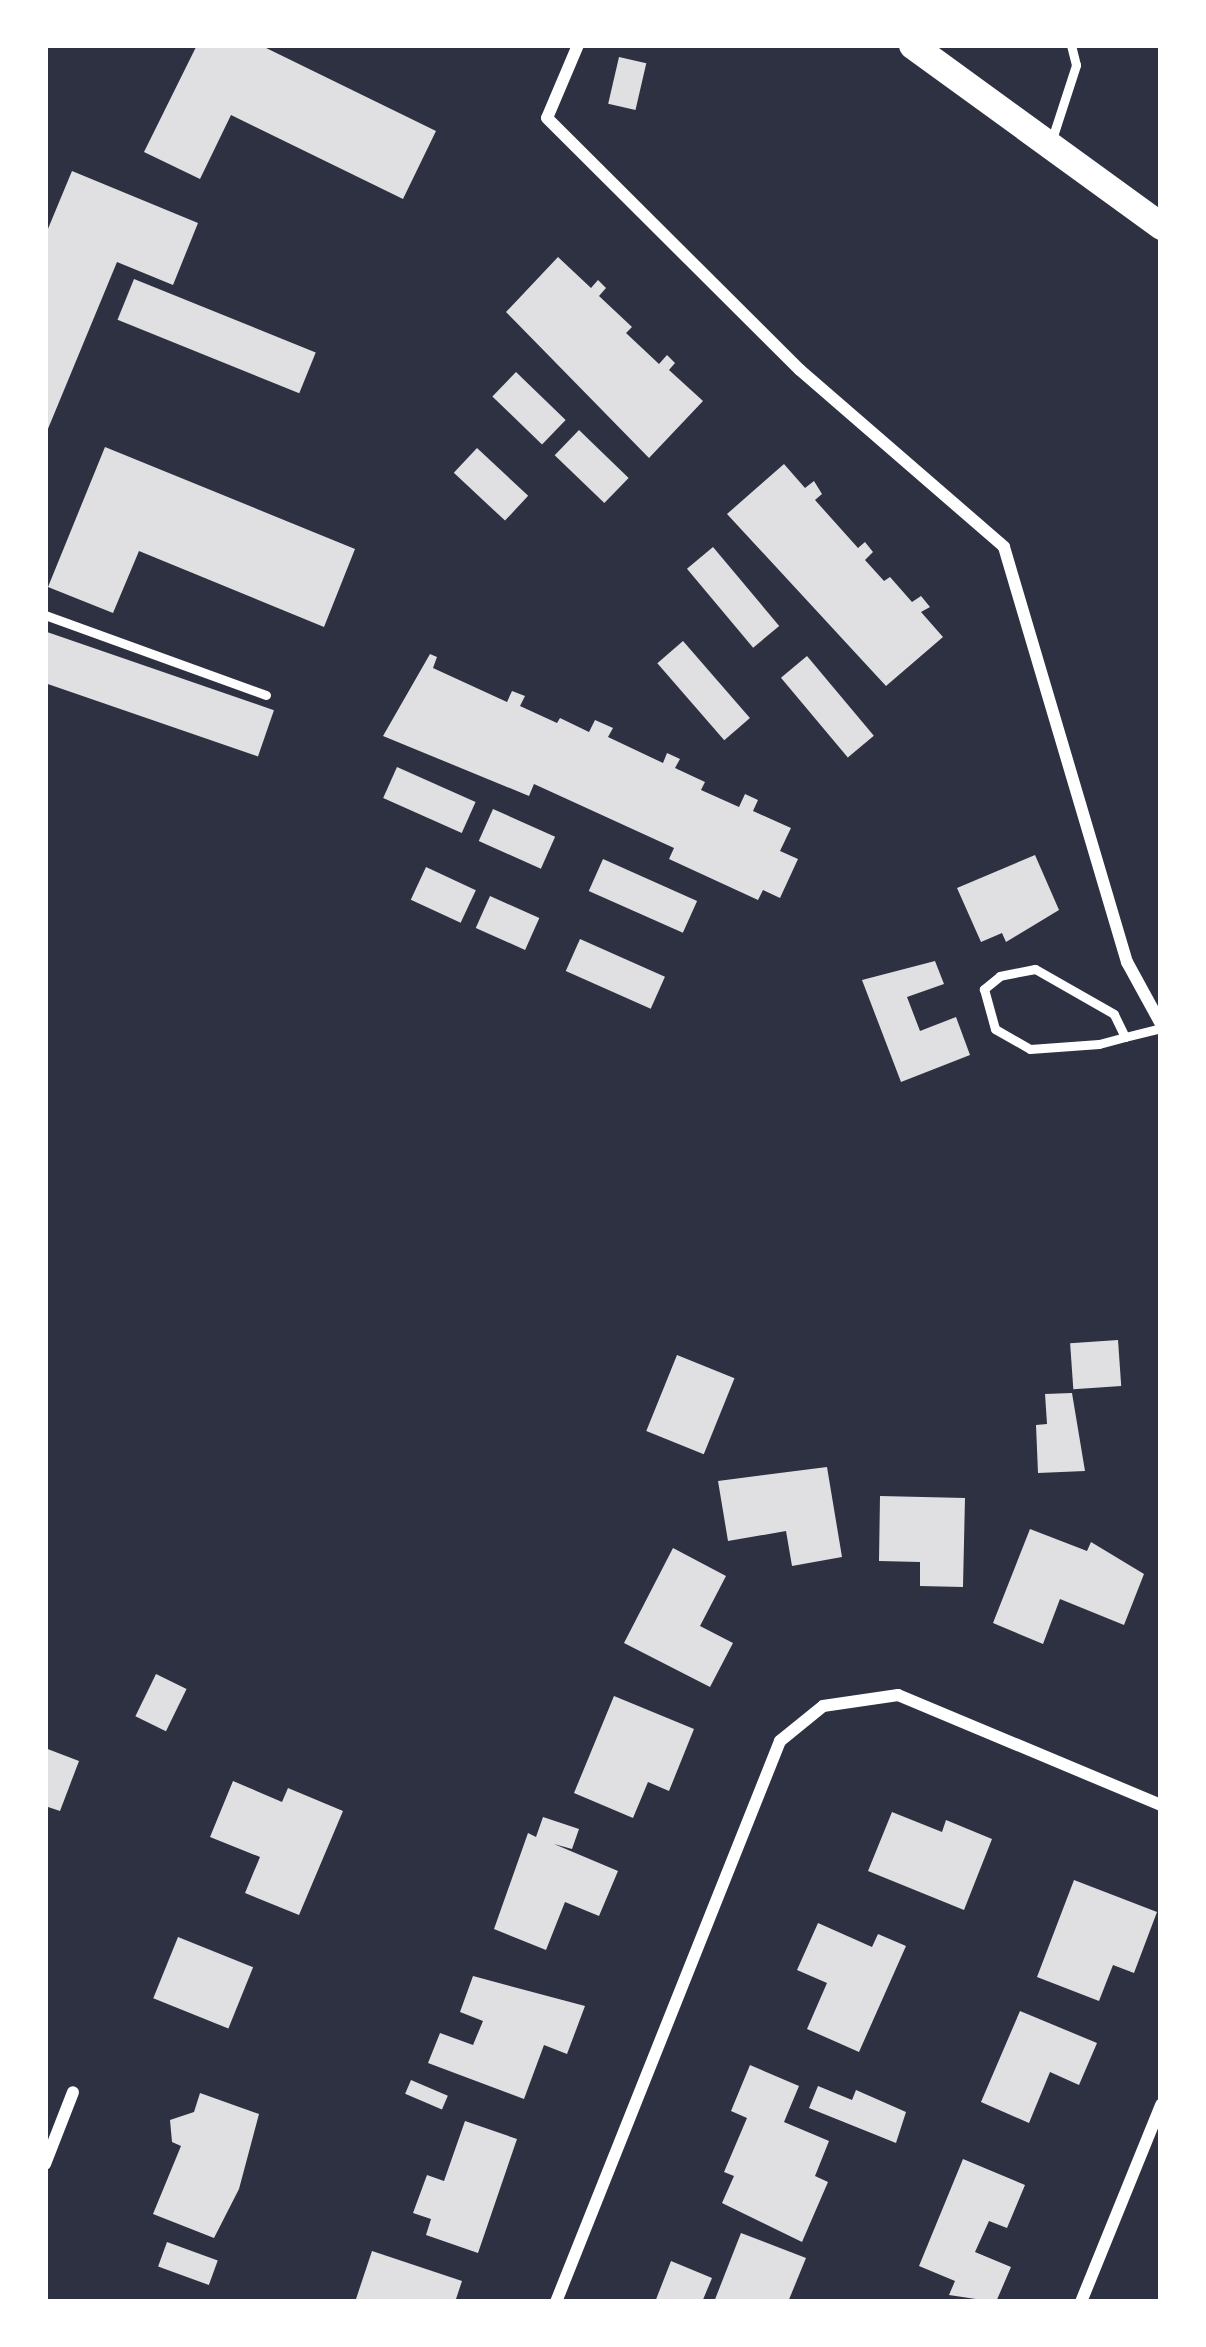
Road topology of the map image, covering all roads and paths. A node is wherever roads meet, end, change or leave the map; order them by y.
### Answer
1 (578, 45) edge
2 (913, 45) edge
3 (1071, 45) edge
4 (1050, 145) junction
5 (1161, 226) edge
6 (45, 615) edge
7 (266, 695) dead end
8 (1161, 1026) edge
9 (1125, 1037) junction
10 (1161, 1805) edge
11 (73, 2092) dead end
12 (1161, 2105) edge
13 (45, 2164) edge
14 (556, 2302) edge
15 (1082, 2302) edge

1 - 8 street
2 - 4 main road
3 - 4 lane
4 - 5 main road
6 - 7 lane
8 - 9 lane
9 - 9 lane
10 - 14 street
11 - 13 street
12 - 15 street

